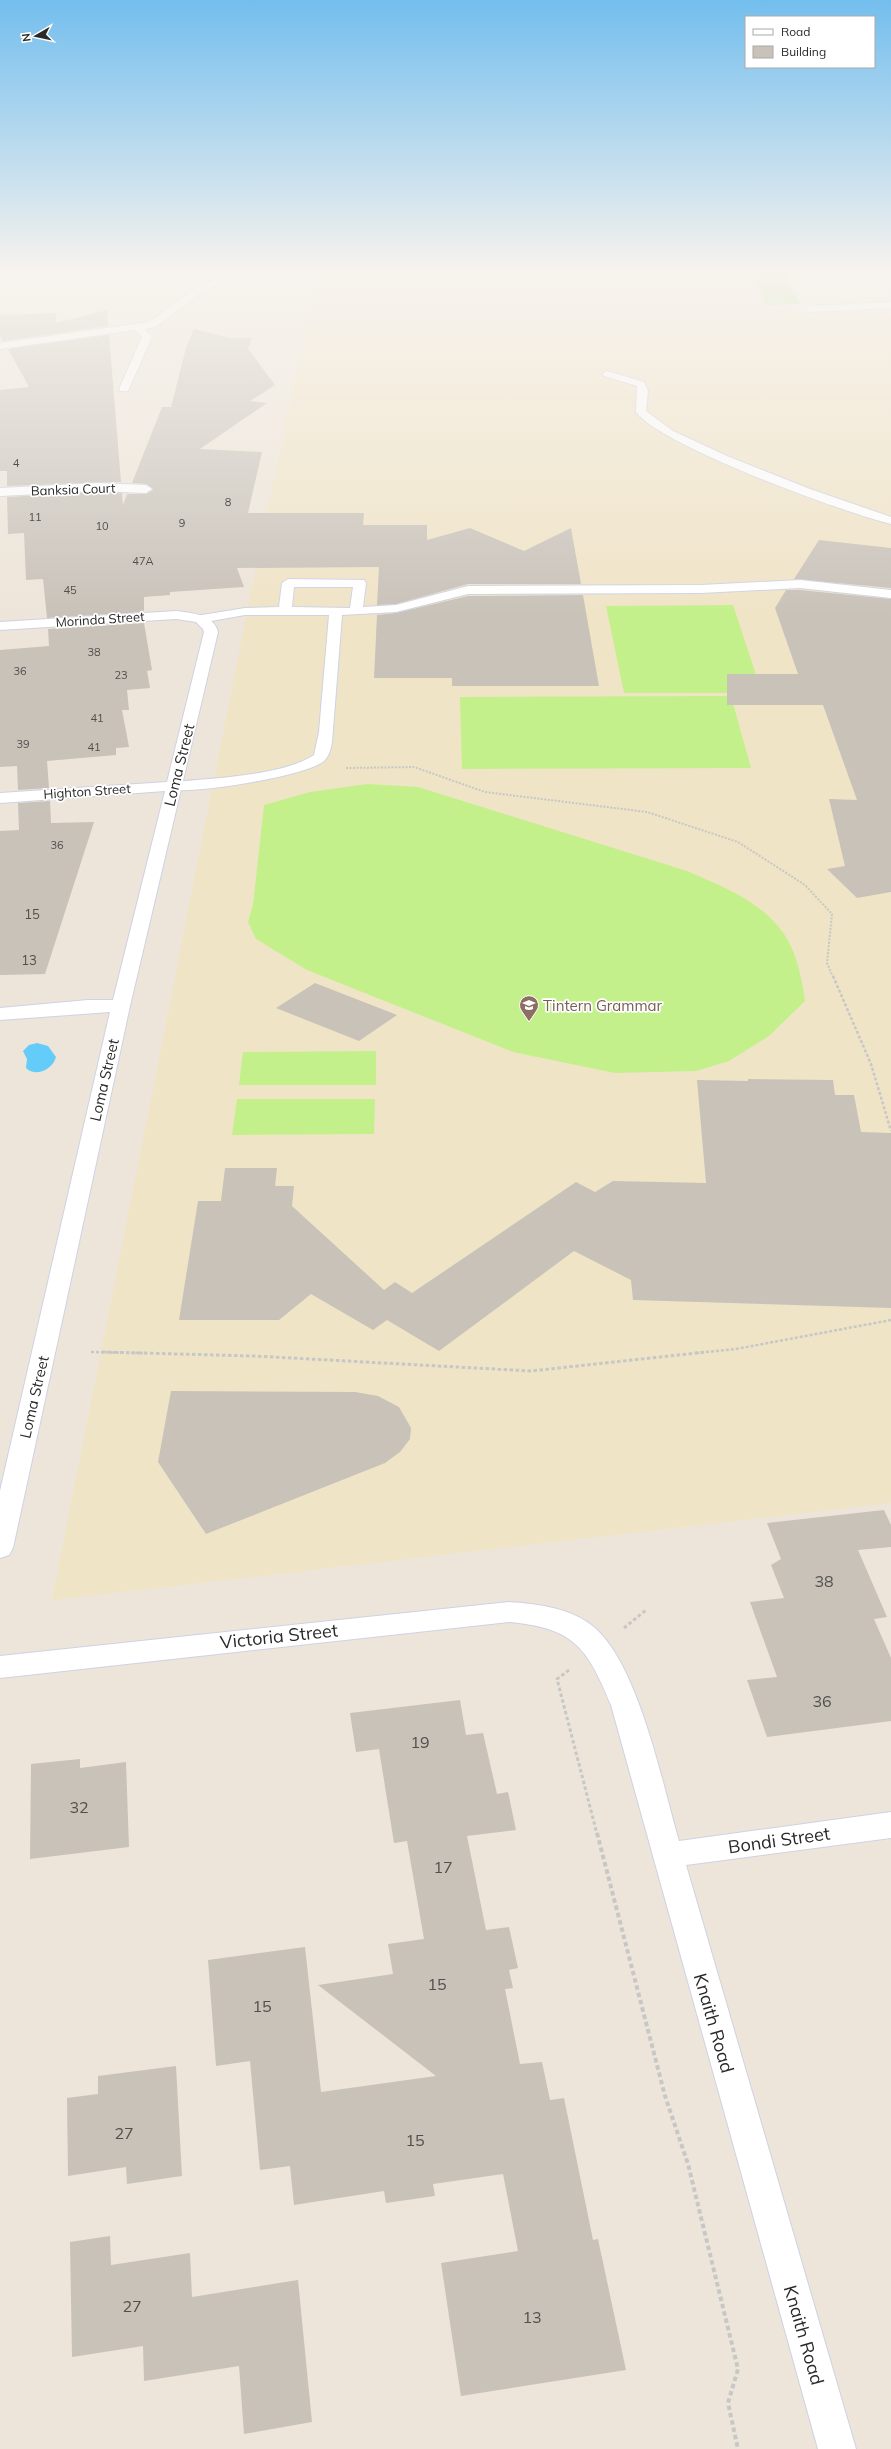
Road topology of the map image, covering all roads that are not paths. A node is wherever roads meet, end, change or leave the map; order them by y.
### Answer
1 (642, 386) edge
2 (146, 489) dead end
3 (0, 492) edge
4 (891, 522) edge
5 (891, 594) edge
6 (336, 611) junction
7 (356, 611) junction
8 (285, 612) junction
9 (200, 619) junction
10 (0, 626) edge
11 (174, 786) junction
12 (0, 798) edge
13 (121, 1006) junction
14 (0, 1014) edge
15 (0, 1548) edge
16 (558, 1619) joint
17 (0, 1667) edge
18 (891, 1825) edge
19 (667, 1855) junction
20 (837, 2449) edge

1 - 4 lane
2 - 3 street, Banksia Court
5 - 7 lane
6 - 7 lane
6 - 8 lane
6 - 11 lane
7 - 8 lane
8 - 9 lane
9 - 10 street, Morinda Street
9 - 11 street, Loma Street
11 - 12 street, Highton Street
11 - 13 street, Loma Street
13 - 14 street
13 - 15 street, Loma Street
16 - 17 street, Victoria Street
16 - 19 street, Knaith Road
18 - 19 street, Bondi Street
19 - 20 street, Knaith Road

